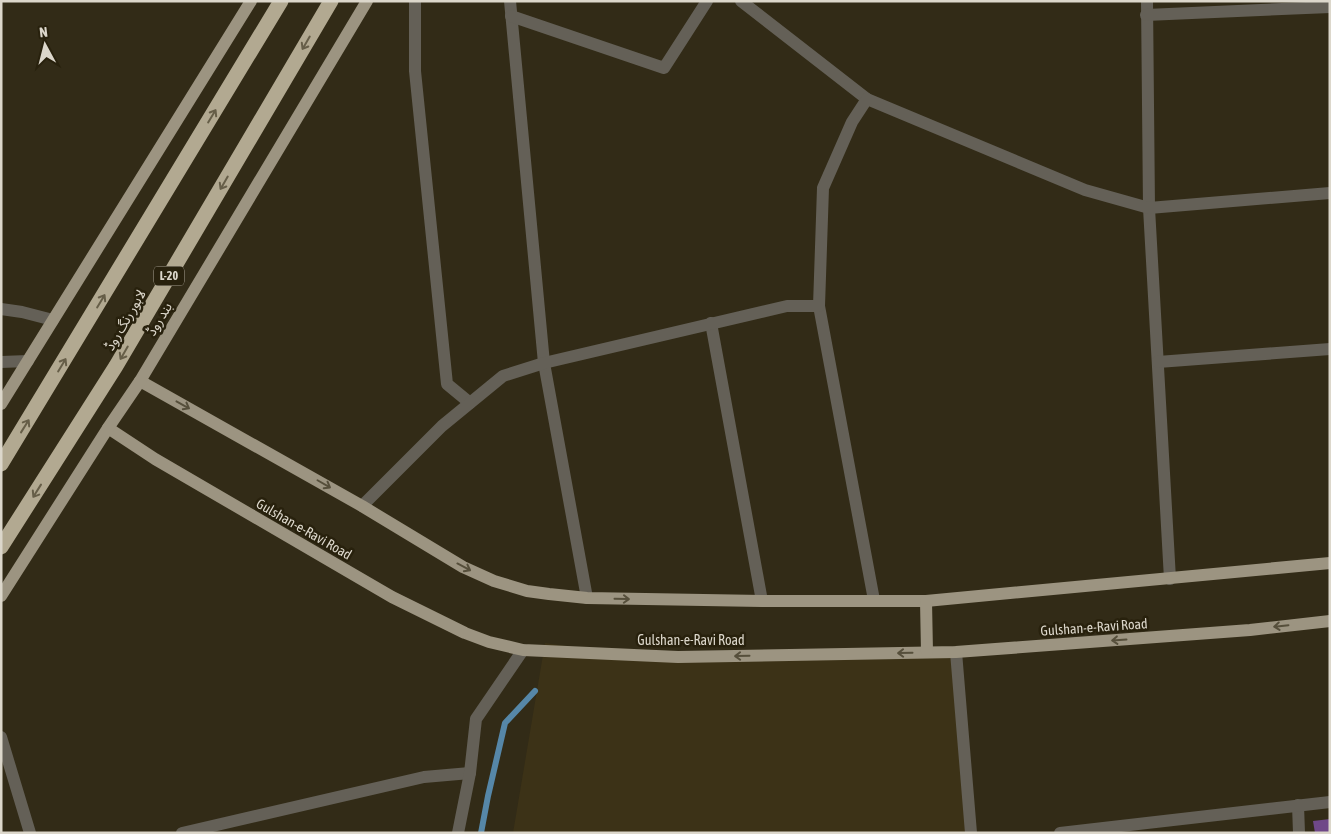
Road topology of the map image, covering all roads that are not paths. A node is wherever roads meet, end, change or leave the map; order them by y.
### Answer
1 (251, 1) edge
2 (281, 1) edge
3 (331, 1) edge
4 (367, 1) edge
5 (415, 1) edge
6 (510, 1) edge
7 (708, 1) edge
8 (741, 1) edge
9 (1147, 1) edge
10 (1330, 7) edge
11 (1146, 15) junction
12 (512, 16) junction
13 (868, 99) junction
14 (1330, 193) edge
15 (1149, 208) junction
16 (819, 306) junction
17 (1, 309) edge
18 (53, 320) junction
19 (711, 323) junction
20 (1330, 349) edge
21 (28, 361) junction
22 (1, 362) edge
23 (544, 362) junction
24 (1158, 362) junction
25 (140, 381) junction
26 (470, 403) junction
27 (1, 404) edge
28 (108, 428) junction
29 (1, 464) edge
30 (362, 506) junction
31 (1, 547) edge
32 (1330, 563) edge
33 (1170, 579) junction
34 (1, 596) edge
35 (587, 598) junction
36 (874, 600) junction
37 (926, 601) junction
38 (762, 602) junction
39 (1330, 621) edge
40 (523, 650) junction
41 (928, 652) junction
42 (956, 652) junction
43 (1, 737) edge
44 (470, 773) junction
45 (1330, 802) edge
46 (1298, 805) junction
47 (1129, 829) edge
48 (30, 833) edge
49 (182, 833) edge
50 (458, 833) edge
51 (971, 833) edge
52 (1060, 833) edge
53 (1299, 833) edge

1 - 18 main road
29 -> 2 highway
3 -> 31 highway, لاہور رنگ روڈ / L-20
4 - 25 main road, بند روڈ
5 - 26 street
6 - 12 street
7 - 12 street
8 - 13 street
9 - 11 street
10 - 11 street
11 - 15 street
12 - 23 street
13 - 15 street
13 - 16 street
14 - 15 street
15 - 24 street
16 - 19 street
16 - 36 street
17 - 18 street
18 - 21 main road
19 - 23 street
19 - 38 street
20 - 24 street
21 - 22 street
21 - 27 main road
23 - 26 street
23 - 35 street
24 - 33 street
25 - 28 main road, بند روڈ
25 -> 30 main road
26 - 30 street
28 - 34 main road, بند روڈ
28 - 40 main road, Gulshan-e-Ravi Road
30 -> 35 main road
32 - 33 main road
33 - 37 main road
35 -> 38 main road
36 - 37 main road
36 - 38 main road
37 - 41 main road
39 -> 42 main road, Gulshan-e-Ravi Road
41 -> 40 main road, Gulshan-e-Ravi Road
40 - 44 street
41 - 42 main road, Gulshan-e-Ravi Road
42 - 51 street
43 - 48 street
44 - 49 street
44 - 50 street
45 - 46 street
46 - 47 street
46 - 53 street
47 - 52 street

